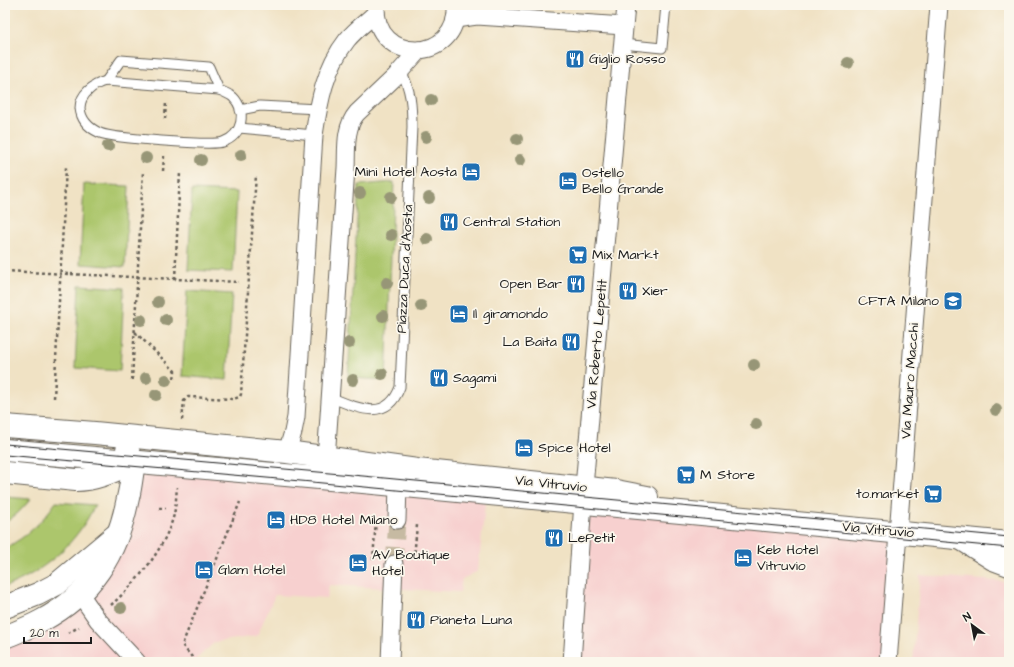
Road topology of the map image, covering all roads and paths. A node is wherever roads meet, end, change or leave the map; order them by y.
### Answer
1 (626, 5) edge
2 (666, 5) edge
3 (939, 5) edge
4 (376, 9) edge
5 (455, 12) edge
6 (624, 26) junction
7 (622, 44) junction
8 (419, 50) junction
9 (401, 71) junction
10 (106, 82) junction
11 (220, 90) junction
12 (166, 98) dead end
13 (318, 109) junction
14 (240, 110) junction
15 (165, 119) dead end
16 (239, 128) junction
17 (314, 135) junction
18 (164, 153) dead end
19 (66, 167) dead end
20 (143, 171) dead end
21 (163, 171) dead end
22 (180, 172) dead end
23 (256, 175) dead end
24 (5, 271) edge
25 (61, 274) junction
26 (138, 277) junction
27 (175, 279) junction
28 (239, 282) dead end
29 (135, 332) junction
30 (132, 380) dead end
31 (174, 380) dead end
32 (330, 397) junction
33 (54, 398) dead end
34 (182, 420) dead end
35 (5, 426) edge
36 (117, 436) junction
37 (5, 450) edge
38 (287, 452) junction
39 (325, 456) junction
40 (134, 462) junction
41 (5, 473) edge
42 (399, 477) junction
43 (311, 478) junction
44 (584, 495) junction
45 (240, 502) dead end
46 (159, 508) dead end
47 (166, 508) dead end
48 (175, 509) dead end
49 (376, 518) dead end
50 (397, 520) tunnel mouth
51 (418, 521) dead end
52 (118, 533) junction
53 (898, 533) junction
54 (961, 538) junction
55 (1009, 543) edge
56 (414, 559) dead end
57 (373, 562) dead end
58 (394, 564) tunnel mouth
59 (1009, 565) edge
60 (80, 594) junction
61 (5, 607) edge
62 (106, 609) dead end
63 (5, 638) edge
64 (137, 662) edge
65 (196, 662) edge
66 (390, 662) edge
67 (572, 662) edge
68 (888, 662) edge

1 - 6 street, Via Roberto Lepetit
2 - 7 lane
3 - 53 street, Via Mauro Macchi
4 - 8 street
4 - 13 street
5 - 6 street
5 - 8 street
6 - 7 street, Via Roberto Lepetit
7 - 44 street, Via Roberto Lepetit
8 - 9 street
9 - 32 street
9 - 32 lane, Piazza Duca d'Aosta
10 - 11 lane
10 - 11 lane
10 - 16 lane
11 - 14 lane
12 - 15 path
13 - 14 lane
13 - 17 street
14 - 16 lane
16 - 17 lane
17 - 38 street
18 - 21 path
19 - 25 path
20 - 26 path
22 - 27 path
23 - 34 path
24 - 25 path
25 - 26 path
25 - 33 path
26 - 27 path
26 - 29 path
27 - 28 path
29 - 30 path
29 - 31 path
32 - 39 street
35 - 36 street
36 - 38 street
36 - 40 street
37 - 40 street
38 - 39 street
39 - 42 street
39 - 43 street
40 - 41 street
40 - 43 street
40 - 52 street
42 - 43 street
42 - 44 street, Via Vitruvio
42 - 50 street
44 - 53 street, Via Vitruvio
44 - 67 street, Via Roberto Lepetit
45 - 65 path
46 - 47 path
48 - 62 path
49 - 57 path
51 - 56 path
52 - 60 street
52 - 61 street
53 - 54 street, Via Vitruvio
53 - 68 street, Via Mauro Macchi
54 - 55 street, Via Vitruvio
54 - 59 street, Via Vitruvio
58 - 66 street
60 - 63 street
60 - 64 street

